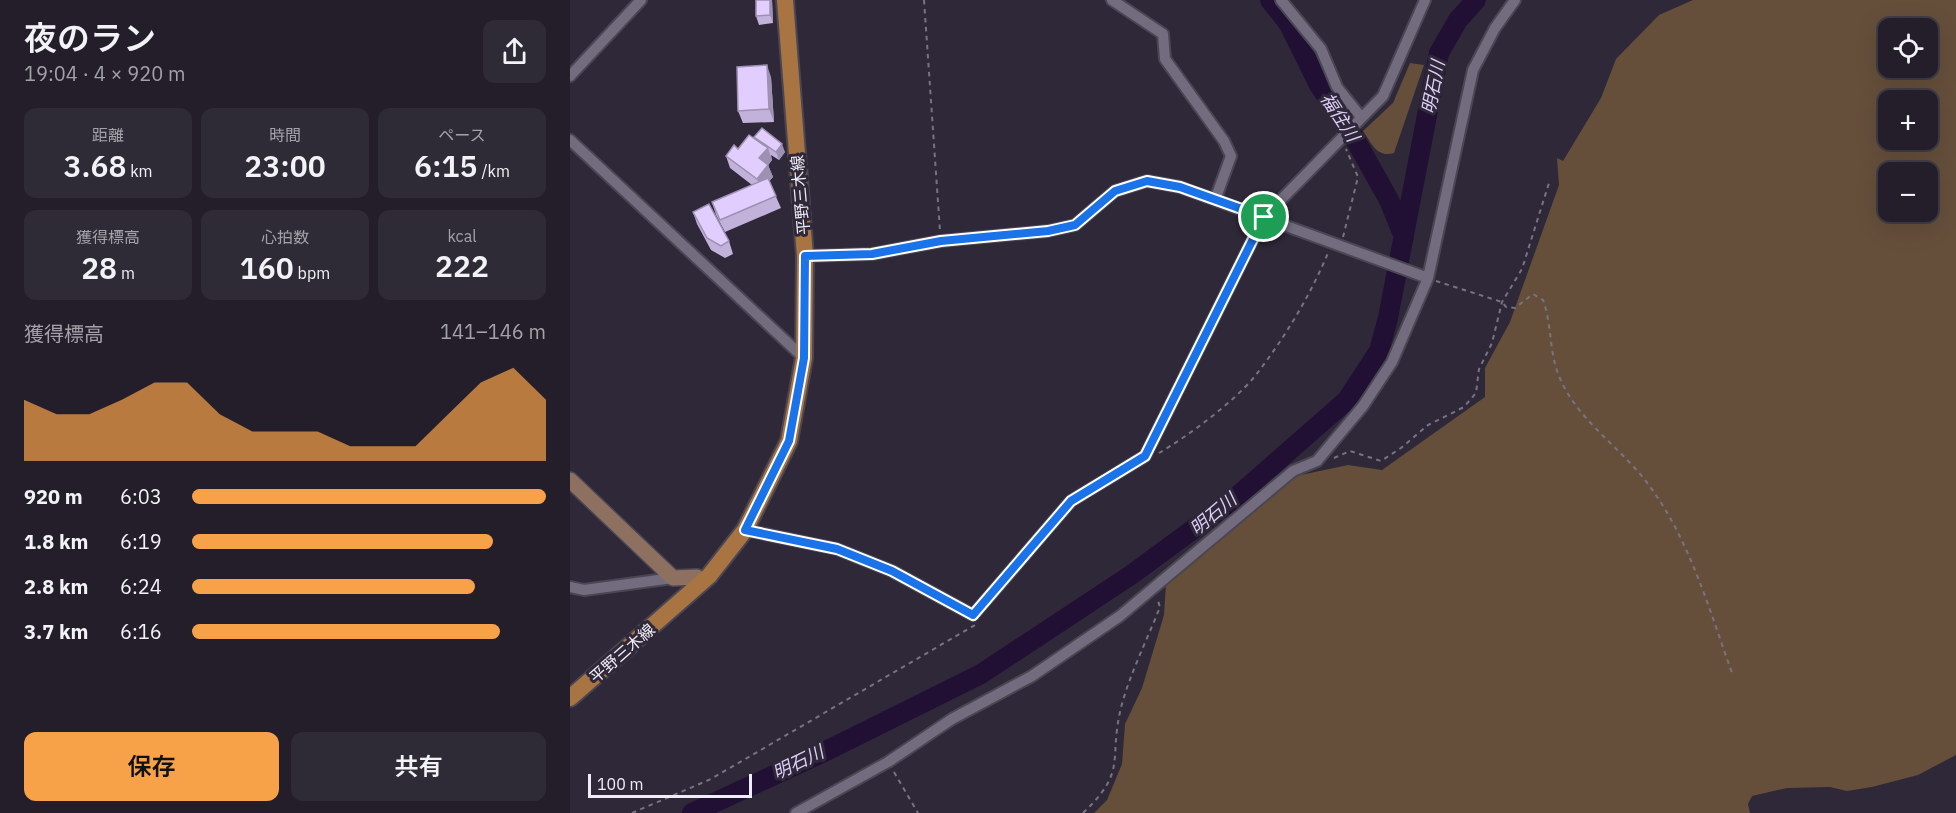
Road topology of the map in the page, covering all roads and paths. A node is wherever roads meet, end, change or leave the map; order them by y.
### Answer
1 (640, 0) edge
2 (785, 0) edge
3 (924, 0) edge
4 (1112, 0) edge
5 (1281, 0) edge
6 (1425, 0) edge
7 (1515, 0) edge
8 (570, 76) edge
9 (1361, 117) junction
10 (570, 140) edge
11 (1550, 183) dead end
12 (1215, 200) junction
13 (1264, 217) junction
14 (941, 241) junction
15 (805, 256) junction
16 (1428, 278) junction
17 (1502, 303) junction
18 (804, 358) junction
19 (1317, 461) junction
20 (570, 480) edge
21 (745, 530) junction
22 (703, 576) junction
23 (673, 578) junction
24 (1155, 586) junction
25 (570, 587) edge
26 (1732, 673) dead end
27 (570, 699) edge
28 (888, 762) junction
29 (796, 813) edge
30 (918, 813) edge
31 (1083, 813) edge

1 - 8 street
2 - 15 main road, 平野三木線
3 - 14 path
4 - 12 street
5 - 9 street
6 - 9 street
7 - 16 street
9 - 13 street
10 - 18 street
11 - 17 path
12 - 13 street
12 - 14 street
13 - 16 street
13 - 21 street
14 - 15 street
15 - 18 main road, 平野三木線
16 - 17 path
16 - 19 street
17 - 19 path
17 - 26 path
18 - 21 main road, 平野三木線
19 - 24 street
20 - 23 main road
21 - 22 main road, 平野三木線
22 - 23 main road
22 - 27 main road, 平野三木線
23 - 25 street
24 - 28 street
24 - 31 path
28 - 29 street
28 - 30 path

